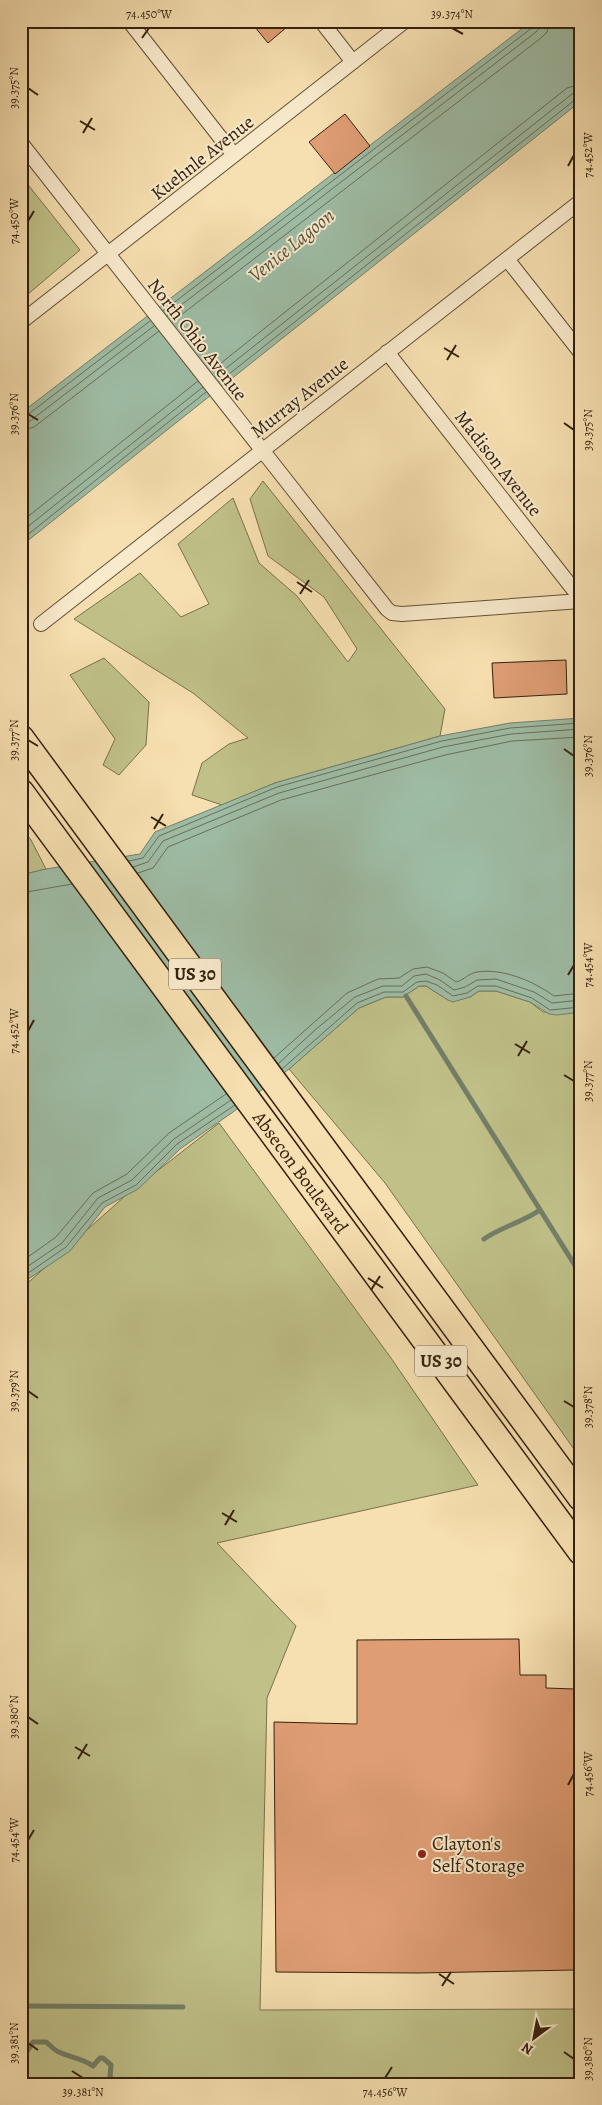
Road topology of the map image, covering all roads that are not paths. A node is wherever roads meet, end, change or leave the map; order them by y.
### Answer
1 (129, 21) edge
2 (321, 21) edge
3 (405, 21) edge
4 (353, 62) junction
5 (21, 143) edge
6 (234, 155) junction
7 (581, 202) edge
8 (108, 254) junction
9 (507, 259) junction
10 (21, 322) edge
11 (387, 352) junction
12 (581, 353) edge
13 (262, 450) junction
14 (581, 600) edge
15 (41, 624) dead end
16 (21, 738) edge
17 (21, 792) edge
18 (581, 1498) edge
19 (581, 1552) edge

1 - 6 street
2 - 4 street
3 - 4 street, Kuehnle Avenue
4 - 6 street, Kuehnle Avenue
5 - 8 street, North Ohio Avenue
6 - 8 street, Kuehnle Avenue
7 - 9 street, Murray Avenue
8 - 10 street, Kuehnle Avenue
8 - 13 street, North Ohio Avenue
9 - 11 street, Murray Avenue
9 - 12 street
11 - 13 street, Murray Avenue
11 - 14 street, Madison Avenue
13 - 14 street, North Ohio Avenue
13 - 15 street, Murray Avenue
16 - 18 highway, Absecon Boulevard / US 30
17 - 19 highway, Absecon Boulevard / US 30

